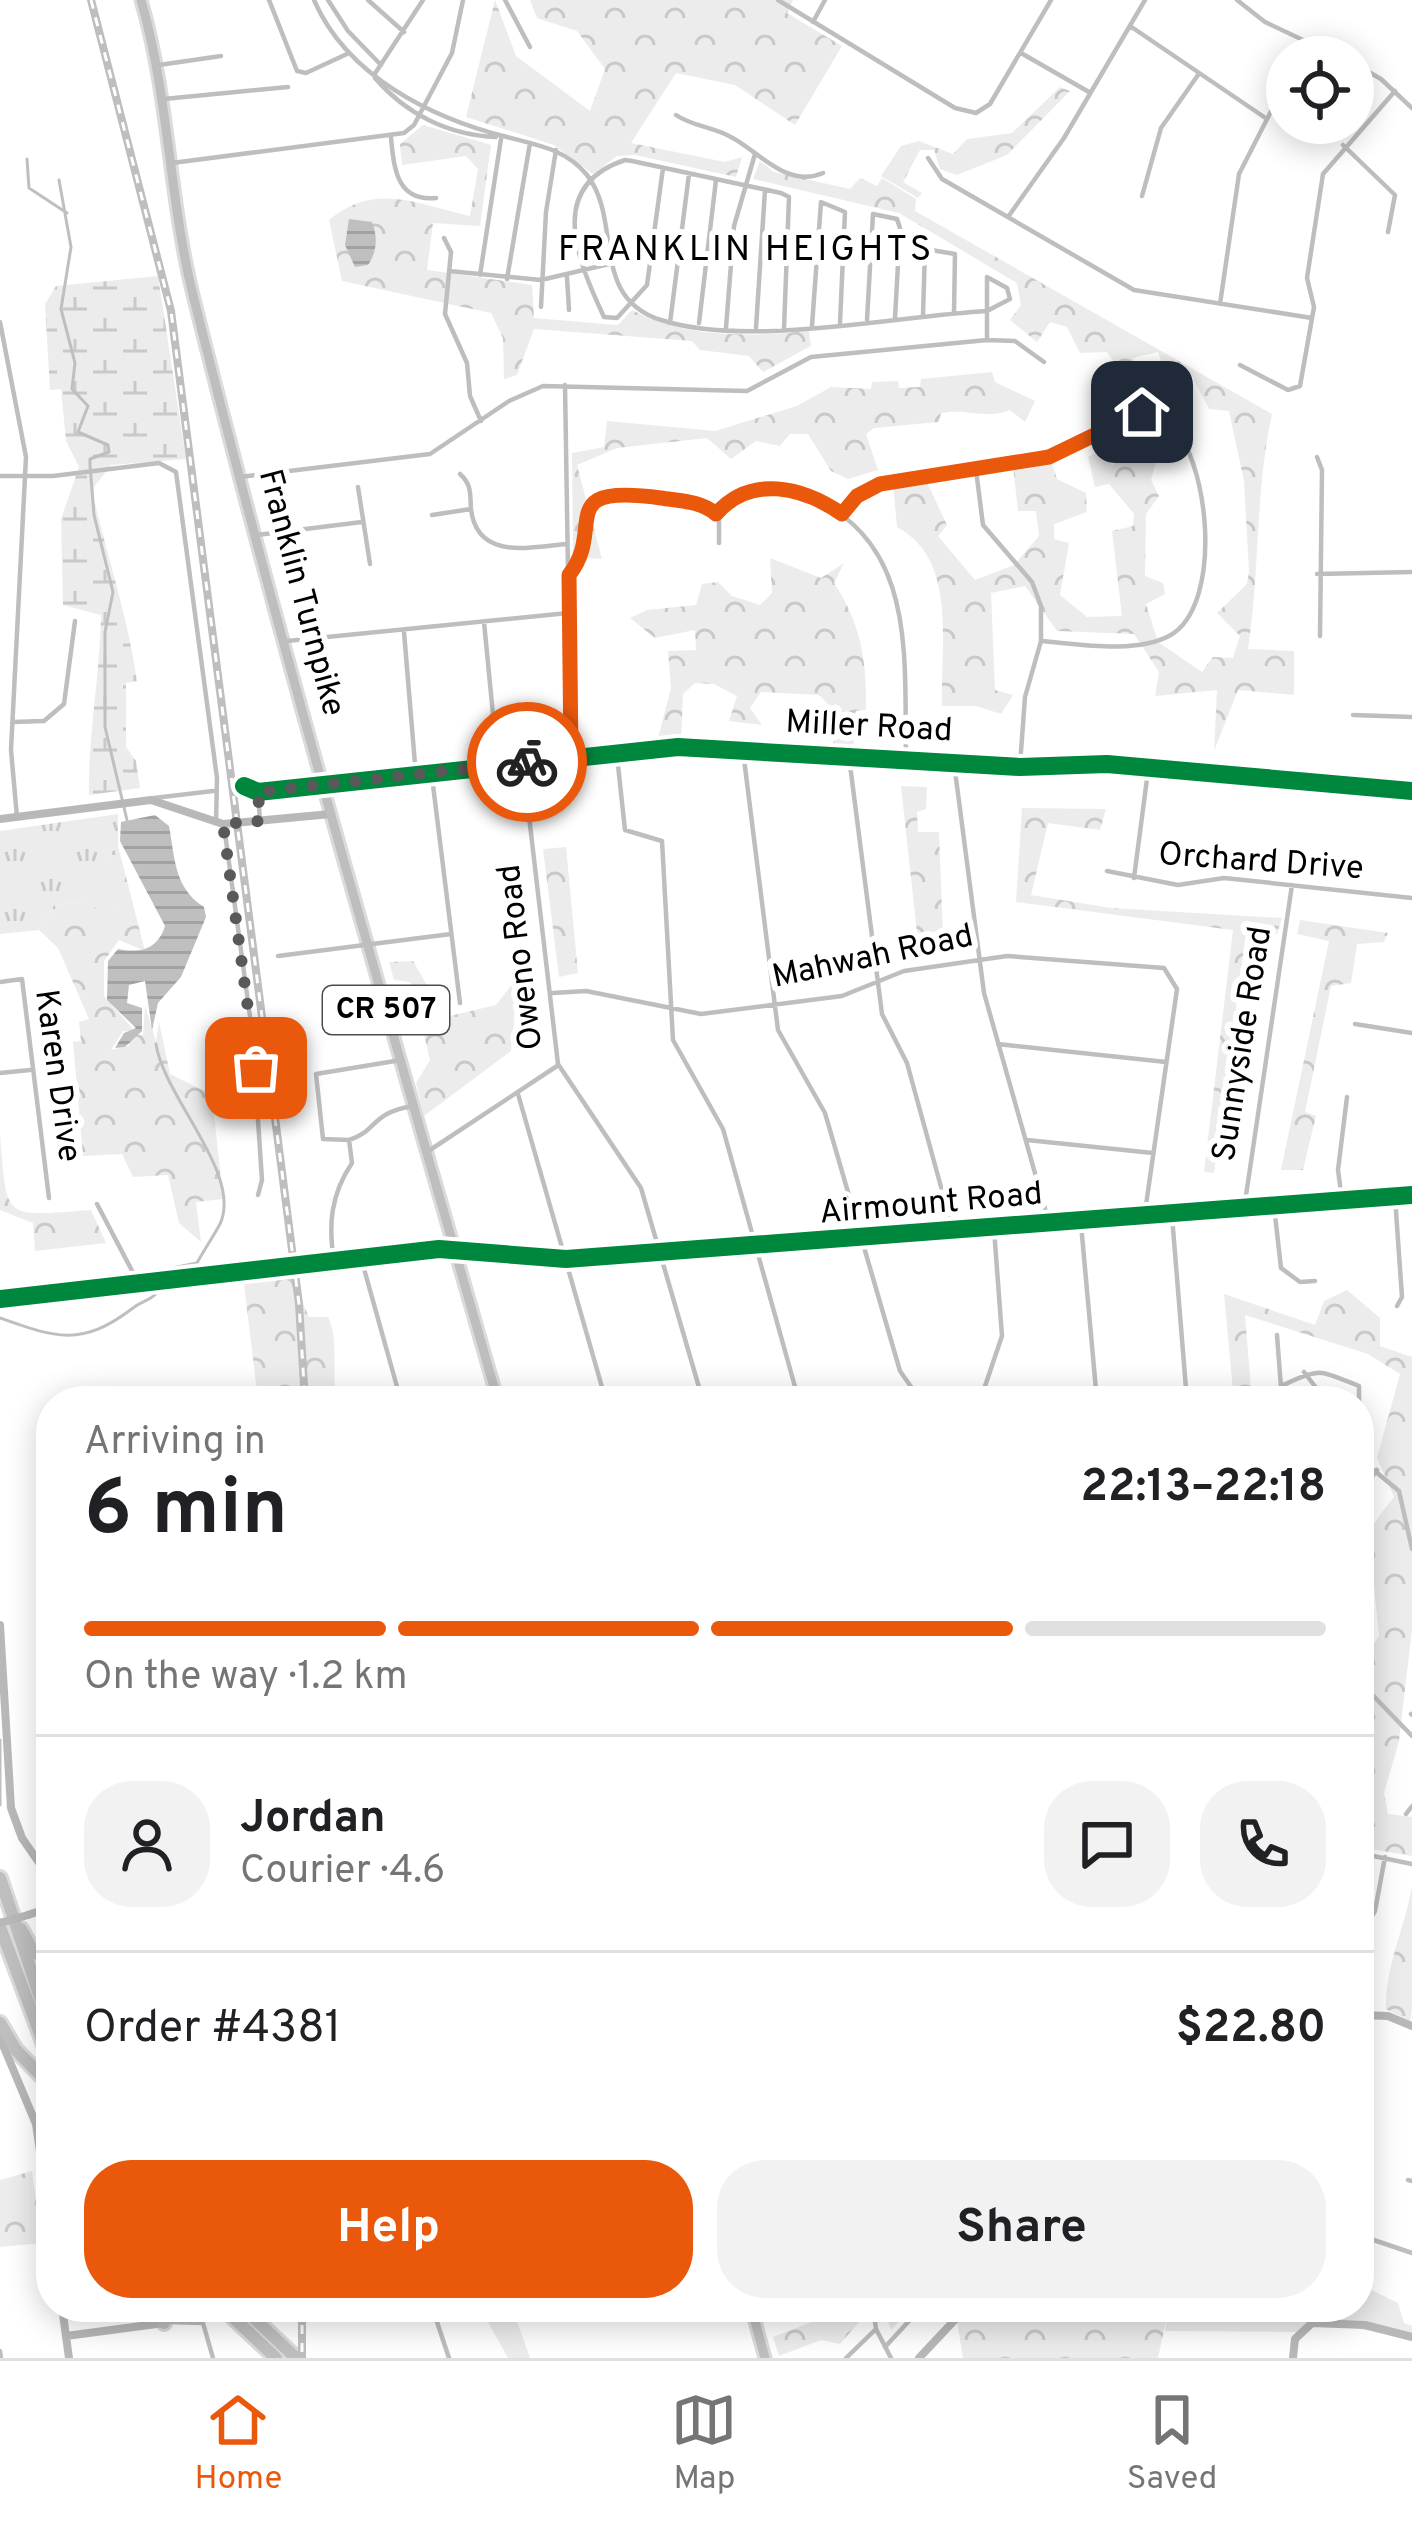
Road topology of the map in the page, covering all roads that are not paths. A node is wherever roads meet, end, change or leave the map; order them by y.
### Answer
1 (142, 0) edge
2 (269, 0) edge
3 (314, 0) edge
4 (328, 0) edge
5 (423, 0) edge
6 (463, 0) edge
7 (506, 0) edge
8 (778, 0) edge
9 (825, 0) edge
10 (1051, 0) edge
11 (1145, 0) edge
12 (1237, 0) edge
13 (1253, 0) edge
14 (373, 2) edge
15 (1246, 8) junction
16 (813, 22) junction
17 (1130, 26) junction
18 (404, 32) junction
19 (1292, 36) edge
20 (530, 47) dead end
21 (349, 52) junction
22 (1021, 53) junction
23 (221, 56) dead end
24 (159, 64) junction
25 (382, 65) junction
26 (374, 75) junction
27 (1198, 75) junction
28 (1374, 77) edge
29 (288, 87) dead end
30 (1395, 91) junction
31 (1090, 92) junction
32 (164, 99) junction
33 (424, 108) junction
34 (1412, 108) edge
35 (676, 115) dead end
36 (419, 116) junction
37 (1266, 118) edge
38 (1266, 121) edge
39 (502, 136) junction
40 (391, 138) junction
41 (530, 143) junction
42 (1343, 145) junction
43 (556, 150) junction
44 (755, 154) junction
45 (928, 158) dead end
46 (172, 163) junction
47 (663, 168) junction
48 (823, 173) dead end
49 (689, 174) junction
50 (591, 180) junction
51 (716, 180) junction
52 (743, 186) junction
53 (765, 190) junction
54 (1142, 196) dead end
55 (436, 198) dead end
56 (1008, 217) junction
57 (1388, 232) dead end
58 (444, 238) dead end
59 (610, 264) junction
60 (587, 271) junction
61 (449, 272) junction
62 (480, 275) junction
63 (567, 277) junction
64 (507, 279) junction
65 (541, 280) junction
66 (632, 302) junction
67 (1220, 304) junction
68 (541, 307) dead end
69 (569, 310) dead end
70 (987, 311) junction
71 (954, 313) junction
72 (923, 316) junction
73 (895, 318) junction
74 (1312, 318) junction
75 (867, 320) junction
76 (0, 322) edge
77 (670, 323) junction
78 (840, 323) junction
79 (699, 326) junction
80 (812, 326) junction
81 (726, 328) junction
82 (784, 329) junction
83 (756, 330) junction
84 (987, 340) junction
85 (1044, 362) dead end
86 (1240, 365) dead end
87 (565, 385) junction
88 (1157, 395) dead end
89 (1153, 413) junction
90 (481, 421) junction
91 (1317, 458) dead end
92 (976, 470) junction
93 (26, 474) junction
94 (460, 474) dead end
95 (0, 476) edge
96 (240, 477) junction
97 (358, 487) dead end
98 (471, 509) junction
99 (432, 514) dead end
100 (716, 514) junction
101 (842, 514) junction
102 (362, 522) junction
103 (257, 535) junction
104 (719, 543) dead end
105 (567, 544) junction
106 (370, 563) dead end
107 (1412, 572) edge
108 (1317, 574) junction
109 (569, 575) junction
110 (569, 613) junction
111 (75, 621) dead end
112 (484, 622) junction
113 (404, 630) junction
114 (1320, 636) dead end
115 (287, 641) junction
116 (1041, 641) junction
117 (1353, 715) dead end
118 (1373, 716) junction
119 (1412, 717) edge
120 (14, 722) junction
121 (1373, 728) dead end
122 (743, 751) junction
123 (616, 752) junction
124 (571, 757) junction
125 (849, 757) junction
126 (906, 760) junction
127 (523, 763) junction
128 (953, 763) junction
129 (498, 766) junction
130 (1020, 767) junction
131 (1149, 767) junction
132 (432, 774) junction
133 (416, 776) junction
134 (323, 784) junction
135 (244, 786) dead end
136 (1412, 790) edge
137 (214, 791) junction
138 (258, 792) junction
139 (151, 800) junction
140 (331, 814) junction
141 (17, 817) junction
142 (0, 819) edge
143 (260, 821) junction
144 (219, 824) junction
145 (1107, 872) dead end
146 (1134, 878) junction
147 (1292, 885) junction
148 (1412, 898) edge
149 (452, 934) junction
150 (366, 943) junction
151 (278, 956) dead end
152 (978, 960) junction
153 (0, 982) edge
154 (876, 984) junction
155 (553, 993) junction
156 (460, 1003) dead end
157 (775, 1004) junction
158 (670, 1010) junction
159 (1354, 1024) dead end
160 (1412, 1033) edge
161 (998, 1044) junction
162 (400, 1060) junction
163 (1167, 1062) junction
164 (558, 1064) junction
165 (33, 1070) junction
166 (0, 1073) edge
167 (518, 1094) junction
168 (1347, 1097) dead end
169 (413, 1106) junction
170 (349, 1140) junction
171 (1027, 1140) junction
172 (427, 1151) junction
173 (1154, 1154) junction
174 (258, 1195) dead end
175 (1412, 1195) edge
176 (1395, 1196) junction
177 (49, 1198) dead end
178 (1342, 1201) junction
179 (98, 1204) dead end
180 (1274, 1207) junction
181 (1244, 1209) junction
182 (1172, 1216) junction
183 (1144, 1218) junction
184 (1082, 1224) junction
185 (1049, 1225) junction
186 (994, 1229) junction
187 (953, 1233) junction
188 (862, 1240) junction
189 (756, 1248) junction
190 (454, 1249) junction
191 (661, 1254) junction
192 (361, 1258) junction
193 (566, 1259) junction
194 (334, 1262) junction
195 (303, 1265) dead end
196 (290, 1266) dead end
197 (1315, 1281) dead end
198 (139, 1284) junction
199 (0, 1299) edge
200 (1396, 1306) dead end
201 (1276, 1335) dead end
202 (1304, 1372) junction
203 (397, 1386) edge
204 (494, 1386) edge
205 (602, 1386) edge
206 (699, 1386) edge
207 (795, 1386) edge
208 (910, 1386) edge
209 (985, 1386) edge
210 (1096, 1386) edge
211 (1186, 1386) edge
212 (1280, 1386) joint
213 (1315, 1386) edge
214 (1359, 1386) edge
215 (1374, 1468) edge
216 (1377, 1470) junction
217 (1374, 1474) edge
218 (1412, 1550) edge
219 (0, 1624) edge
220 (1374, 1700) edge
221 (1412, 1736) edge
222 (1412, 1806) edge
223 (1406, 1814) dead end
224 (1374, 1855) edge
225 (1385, 1857) junction
226 (36, 1858) edge
227 (1412, 1864) edge
228 (0, 1876) edge
229 (36, 1911) edge
230 (1374, 1913) edge
231 (2, 1933) edge
232 (36, 1954) edge
233 (36, 1985) edge
234 (1374, 2014) edge
235 (0, 2023) edge
236 (36, 2023) edge
237 (1412, 2026) edge
238 (0, 2038) edge
239 (36, 2071) edge
240 (36, 2124) edge
241 (1374, 2240) edge
242 (1412, 2253) edge
243 (64, 2322) edge
244 (237, 2322) edge
245 (258, 2322) edge
246 (437, 2322) edge
247 (755, 2322) edge
248 (875, 2322) edge
249 (908, 2322) edge
250 (953, 2322) edge
251 (164, 2323) joint
252 (876, 2329) junction
253 (65, 2336) junction
254 (1412, 2337) edge
255 (885, 2347) junction
256 (69, 2358) edge
257 (213, 2358) edge
258 (275, 2358) edge
259 (296, 2358) edge
260 (448, 2358) edge
261 (762, 2358) edge
262 (846, 2358) edge
263 (891, 2358) edge
264 (919, 2358) edge
265 (1293, 2358) edge

1 - 24 main road, Franklin Turnpike / CR 507
2 - 21 street
3 - 21 street
4 - 25 street
5 - 18 street
6 - 33 street
7 - 20 street
8 - 16 street
9 - 16 street
10 - 22 street
11 - 17 street
12 - 15 street
13 - 15 street
14 - 18 street
15 - 19 street
16 - 22 street
17 - 27 street
17 - 31 street
18 - 25 street
21 - 26 street
22 - 31 street
23 - 24 street
24 - 32 main road, Franklin Turnpike / CR 507
25 - 26 street
26 - 33 street
26 - 36 street
27 - 37 street
27 - 54 street
28 - 30 street
29 - 32 street
30 - 34 street
30 - 42 street
31 - 56 street
32 - 46 main road, Franklin Turnpike / CR 507
33 - 36 street
33 - 39 street
35 - 44 street
36 - 39 street
36 - 40 street
38 - 67 street
39 - 41 street
39 - 62 street
40 - 46 street
40 - 55 street
41 - 43 street
41 - 64 street
42 - 57 street
42 - 74 street
43 - 50 street
43 - 65 street
44 - 48 street
44 - 52 street
45 - 56 street
46 - 96 main road, Franklin Turnpike / CR 507
47 - 49 street
47 - 50 street
47 - 66 street
49 - 51 street
49 - 77 street
50 - 59 street
50 - 60 street
51 - 52 street
51 - 79 street
52 - 53 street
52 - 81 street
53 - 82 street
53 - 83 street
56 - 67 street
58 - 61 street
59 - 60 street
59 - 66 street
60 - 63 street
60 - 66 street
61 - 62 street
61 - 90 street
62 - 64 street
63 - 65 street
63 - 69 street
64 - 65 street
65 - 68 street
66 - 77 street
67 - 74 street
70 - 70 street
70 - 71 street
70 - 84 street
71 - 72 street
71 - 72 street
72 - 73 street
73 - 75 street
73 - 75 street
74 - 86 street
75 - 78 street
76 - 93 street
77 - 79 street
78 - 80 street
78 - 80 street
79 - 81 street
80 - 82 street
81 - 83 street
82 - 83 street
84 - 85 street
84 - 87 street
87 - 90 street
87 - 105 street
88 - 89 street
89 - 92 street
89 - 116 street
90 - 96 street
91 - 108 street
92 - 101 street
92 - 116 street
93 - 95 street
93 - 120 street
93 - 137 street
94 - 98 street
96 - 103 main road, Franklin Turnpike / CR 507
97 - 102 street
98 - 99 street
98 - 105 street
100 - 101 street
100 - 104 street
100 - 109 street
101 - 126 street
102 - 103 street
102 - 106 street
103 - 115 main road, Franklin Turnpike / CR 507
105 - 109 street
107 - 108 street
108 - 114 street
109 - 110 street
110 - 112 street
110 - 124 street
111 - 120 street
112 - 113 street
112 - 129 street
113 - 115 street
113 - 133 street
115 - 134 main road, Franklin Turnpike / CR 507
116 - 130 street
117 - 118 street
118 - 119 street
118 - 121 street
120 - 141 street
122 - 123 street, Miller Road
122 - 125 street, Miller Road
122 - 157 street
123 - 124 street, Miller Road
123 - 158 street
124 - 127 street, Miller Road
125 - 126 street, Miller Road
125 - 154 street
126 - 128 street, Miller Road
127 - 129 street, Miller Road
127 - 155 street, Oweno Road
128 - 130 street, Miller Road
128 - 152 street
129 - 132 street, Miller Road
130 - 131 street, Miller Road
131 - 136 street, Miller Road
131 - 146 street
132 - 133 street, Miller Road
132 - 149 street
133 - 134 street, Miller Road
134 - 138 street
134 - 140 main road, Franklin Turnpike / CR 507
135 - 138 street
137 - 139 street
137 - 144 street
138 - 143 street
139 - 141 street
139 - 144 street
140 - 143 street
140 - 150 main road, Franklin Turnpike / CR 507
141 - 142 street
143 - 144 street
144 - 174 street
145 - 146 street, Orchard Drive
146 - 147 street, Orchard Drive
147 - 148 street, Orchard Drive
147 - 181 street, Sunnyside Road
149 - 150 street
149 - 156 street
150 - 151 street
150 - 162 main road, Franklin Turnpike / CR 507
152 - 154 street, Mahwah Road
152 - 161 street
152 - 163 street, Mahwah Road
153 - 165 street, Karen Drive
154 - 157 street, Mahwah Road
154 - 187 street
155 - 158 street, Mahwah Road
155 - 164 street, Oweno Road
157 - 158 street, Mahwah Road
157 - 188 street
158 - 189 street
159 - 160 street
161 - 163 street
161 - 171 street
162 - 169 main road, Franklin Turnpike / CR 507
162 - 170 street
163 - 173 street, Mahwah Road
164 - 167 street
164 - 191 street, Oweno Road
165 - 166 street
165 - 177 street, Karen Drive
167 - 172 street
167 - 193 street
168 - 178 street
169 - 170 street
169 - 172 main road, Franklin Turnpike / CR 507
170 - 194 street
171 - 173 street
171 - 185 street
172 - 190 main road, Franklin Turnpike / CR 507
173 - 183 street, Mahwah Road
175 - 176 street, Airmount Road
176 - 178 street, Airmount Road
176 - 200 street
178 - 180 street, Airmount Road
179 - 198 street
180 - 181 street, Airmount Road
180 - 197 street
181 - 182 street, Airmount Road
182 - 183 street, Airmount Road
182 - 211 street
183 - 184 street, Airmount Road
184 - 185 street, Airmount Road
184 - 210 street
185 - 186 street, Airmount Road
186 - 187 street, Airmount Road
186 - 209 street
187 - 188 street, Airmount Road
188 - 189 street, Airmount Road
188 - 208 street
189 - 191 street, Airmount Road
189 - 207 street
190 - 192 street
190 - 193 street, Airmount Road
190 - 204 main road, Franklin Turnpike / CR 507
191 - 193 street, Airmount Road
191 - 206 street, Oweno Road
192 - 194 street
192 - 203 street
193 - 205 street
194 - 195 street
196 - 198 street
198 - 199 street
201 - 212 street
202 - 212 street
202 - 213 street
202 - 214 street
215 - 216 street
216 - 217 street
216 - 218 street
219 - 226 street
220 - 221 street
222 - 223 street
224 - 225 street
225 - 227 street
225 - 230 street
228 - 232 highway
228 - 233 highway
229 - 231 street, bridge
231 - 236 highway
234 - 237 street
235 - 239 highway
238 - 240 street
241 - 242 street
243 - 253 street
244 - 258 highway
245 - 259 highway
246 - 260 street
247 - 261 main road
248 - 252 street
249 - 255 street
250 - 264 street
251 - 253 street
251 - 257 street
252 - 255 street
252 - 262 street
253 - 256 street
254 - 265 street
255 - 263 street

